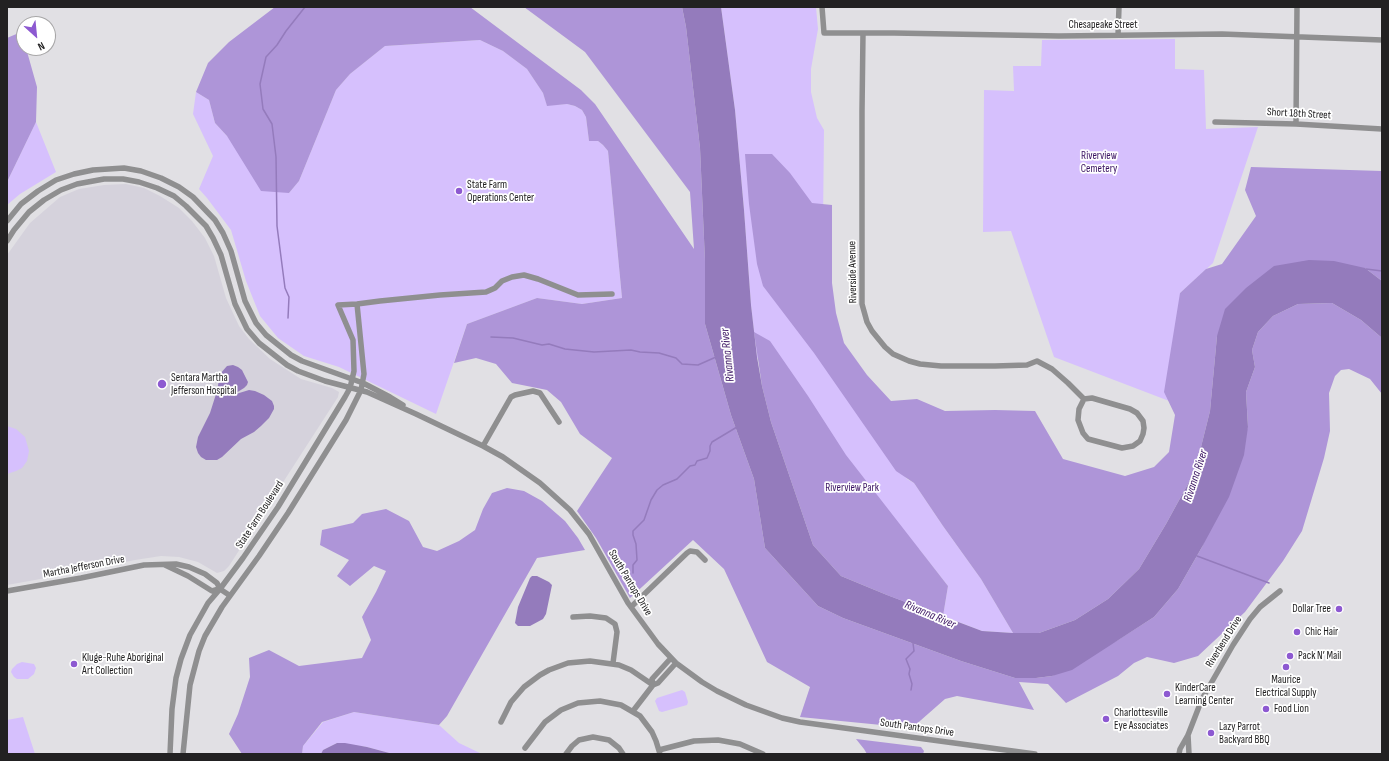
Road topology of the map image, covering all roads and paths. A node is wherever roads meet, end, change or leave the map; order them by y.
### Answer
1 (822, 7) edge
2 (1119, 7) edge
3 (1297, 7) edge
4 (863, 33) junction
5 (1118, 35) junction
6 (1297, 36) junction
7 (1382, 40) edge
8 (1215, 122) dead end
9 (1296, 124) junction
10 (1382, 129) edge
11 (7, 222) edge
12 (7, 241) edge
13 (612, 294) dead end
14 (357, 304) junction
15 (353, 380) junction
16 (363, 383) junction
17 (350, 388) junction
18 (361, 390) junction
19 (1084, 399) junction
20 (416, 414) junction
21 (559, 422) dead end
22 (483, 446) junction
23 (706, 560) dead end
24 (164, 565) junction
25 (220, 589) junction
26 (7, 591) edge
27 (1280, 591) dead end
28 (230, 595) junction
29 (631, 607) junction
30 (573, 617) dead end
31 (671, 658) junction
32 (676, 663) junction
33 (613, 664) junction
34 (653, 685) junction
35 (633, 711) junction
36 (500, 722) dead end
37 (1188, 735) junction
38 (525, 748) dead end
39 (660, 752) edge
40 (1027, 753) edge
41 (170, 754) edge
42 (183, 754) edge
43 (566, 754) edge
44 (623, 754) edge
45 (763, 754) edge
46 (1035, 754) edge
47 (1179, 754) edge
48 (1189, 754) edge

1 - 4 street, Chesapeake Street
2 - 5 street
3 - 6 street
4 - 5 street, Chesapeake Street
4 - 19 street, Riverside Avenue
5 - 6 street, Chesapeake Street
6 - 7 street, Chesapeake Street
6 - 9 street
8 - 9 street, Short 18th Street
9 - 10 street, Short 18th Street
11 - 15 street, South Pantops Drive
12 - 17 street, South Pantops Drive
13 - 14 street, State Farm Boulevard
14 - 15 street, State Farm Boulevard
14 - 16 street, State Farm Boulevard
15 - 16 street, South Pantops Drive
15 - 17 street, State Farm Boulevard
16 - 18 street, State Farm Boulevard
16 - 20 street, South Pantops Drive
17 - 18 street, South Pantops Drive
17 - 25 street, State Farm Boulevard
18 - 20 street, South Pantops Drive
18 - 28 street, State Farm Boulevard
19 - 19 street
20 - 22 street, South Pantops Drive
21 - 22 street
22 - 29 street, South Pantops Drive
23 - 29 street
24 - 25 street, Martha Jefferson Drive
24 - 25 street, Martha Jefferson Drive
24 - 26 street, Martha Jefferson Drive
25 - 28 street, Martha Jefferson Drive
25 - 41 street, State Farm Boulevard
27 - 37 street, Riverbend Drive
28 - 42 street, State Farm Boulevard
29 - 31 street, South Pantops Drive
30 - 33 street
31 - 32 street, South Pantops Drive
31 - 34 street
32 - 34 street
32 - 40 street, South Pantops Drive
33 - 34 street
33 - 36 street
34 - 35 street
35 - 38 street
35 - 39 street
37 - 47 street, Riverbend Drive
37 - 48 street, Riverbend Drive
39 - 45 street
40 - 46 street, South Pantops Drive
43 - 44 street

